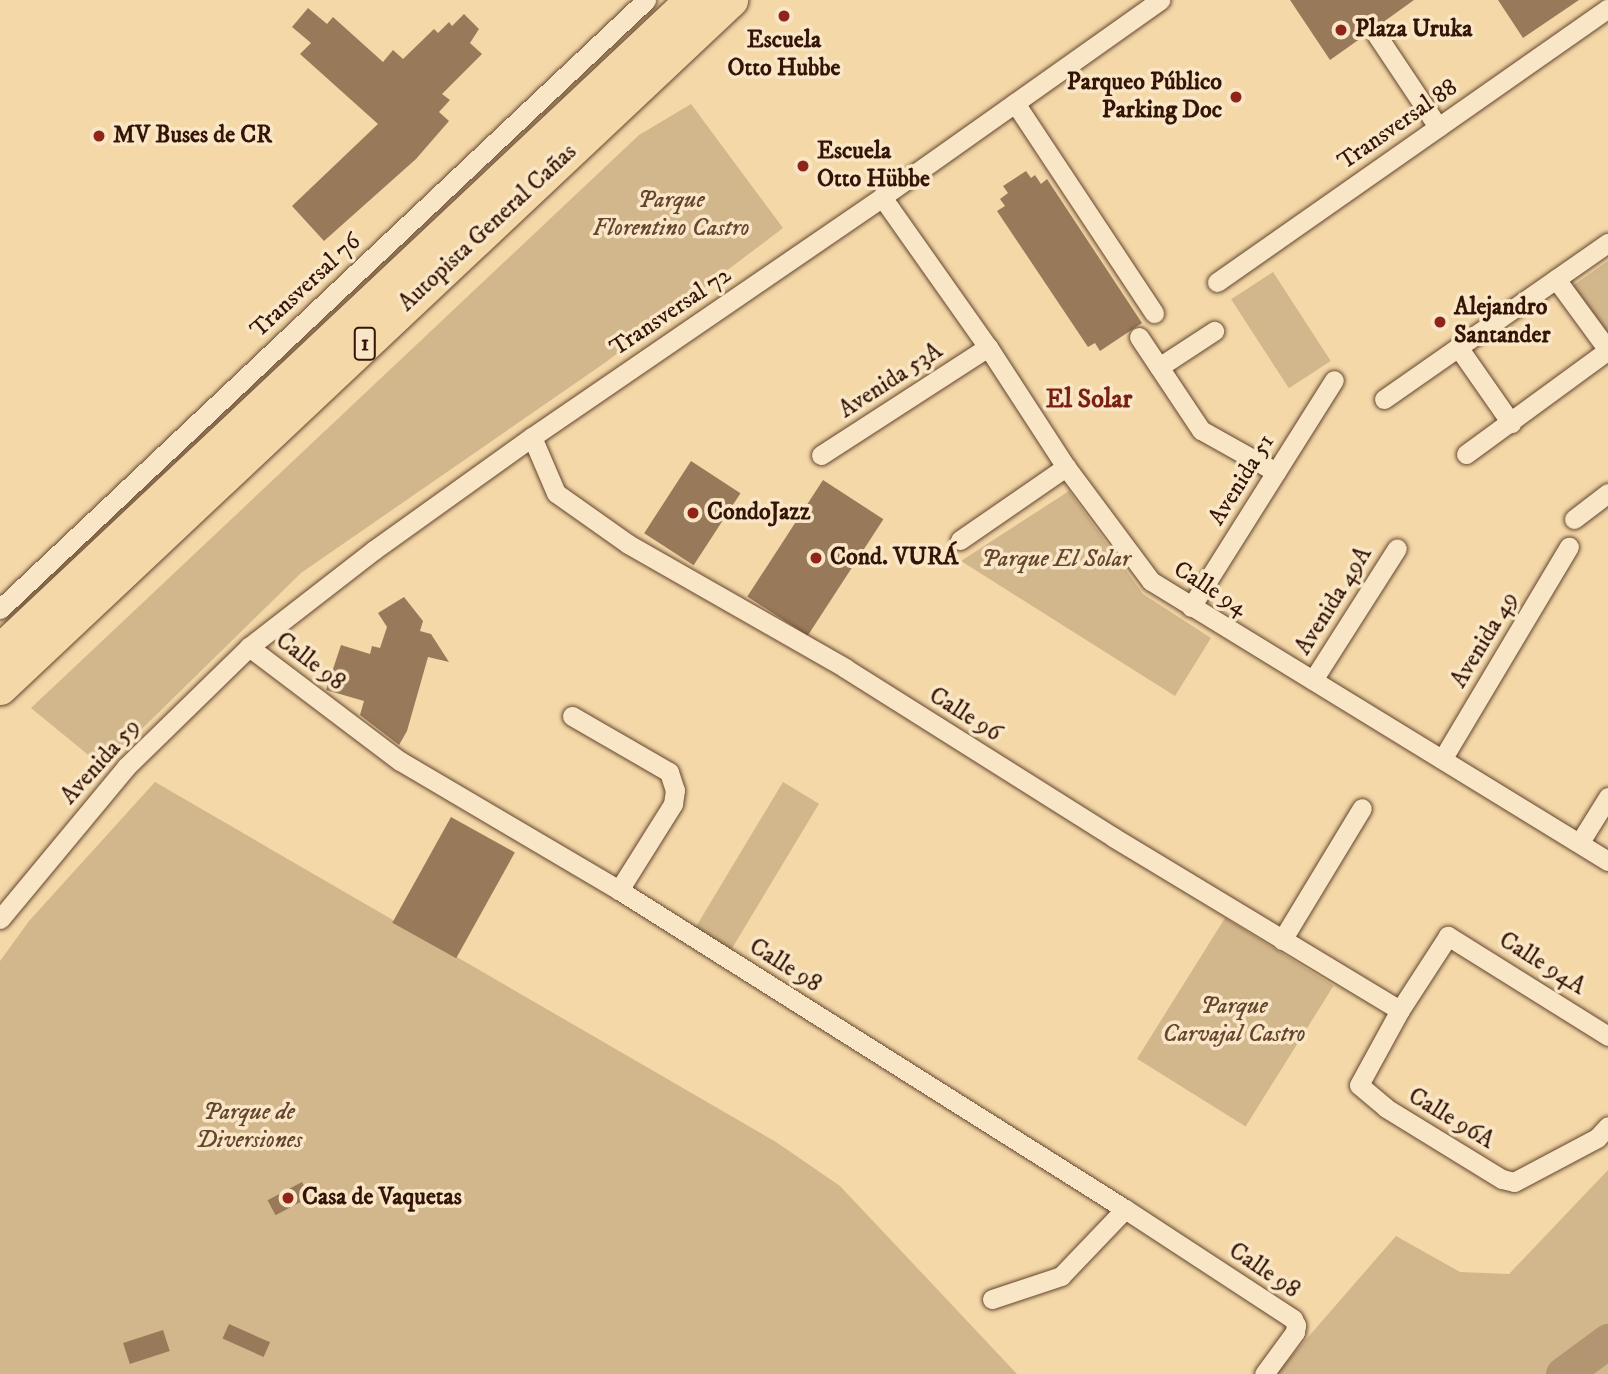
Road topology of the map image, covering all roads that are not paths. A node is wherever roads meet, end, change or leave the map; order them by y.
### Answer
1 (646, 0) edge
2 (691, 0) edge
3 (731, 0) edge
4 (1160, 0) edge
5 (1608, 8) edge
6 (1376, 34) dead end
7 (1015, 103) junction
8 (1438, 127) junction
9 (882, 197) junction
10 (1608, 243) edge
11 (1556, 279) junction
12 (1217, 282) dead end
13 (1154, 313) dead end
14 (1214, 331) dead end
15 (1139, 337) dead end
16 (988, 347) junction
17 (1458, 347) junction
18 (1608, 350) edge
19 (1159, 367) junction
20 (1334, 380) dead end
21 (1384, 399) dead end
22 (1511, 423) junction
23 (532, 437) junction
24 (1466, 454) dead end
25 (821, 455) dead end
26 (1066, 467) junction
27 (1276, 472) junction
28 (1608, 493) edge
29 (1574, 519) dead end
30 (960, 540) dead end
31 (1569, 547) dead end
32 (1397, 548) dead end
33 (1191, 607) junction
34 (0, 609) edge
35 (249, 647) junction
36 (0, 650) edge
37 (1313, 680) junction
38 (0, 688) edge
39 (572, 716) dead end
40 (1443, 758) junction
41 (1608, 797) edge
42 (1362, 808) dead end
43 (1580, 842) junction
44 (1608, 861) edge
45 (619, 890) junction
46 (0, 919) edge
47 (1282, 940) junction
48 (1400, 1010) junction
49 (1608, 1036) edge
50 (1608, 1126) edge
51 (1125, 1209) junction
52 (992, 1299) dead end
53 (1264, 1374) edge

1 - 34 street, Transversal 76
2 - 36 highway, Autopista General Cañas / 1
3 - 38 highway, Autopista General Cañas / 1
4 - 7 street, Transversal 72
5 - 8 street, Transversal 88
6 - 8 street
7 - 9 street, Transversal 72
7 - 13 street
8 - 12 street, Transversal 88
9 - 16 street, Calle 94
9 - 23 street, Transversal 72
10 - 11 street
11 - 17 street
11 - 18 street
14 - 19 street
15 - 19 street
16 - 25 street, Avenida 53A
16 - 26 street, Calle 94
17 - 21 street
17 - 22 street
18 - 22 street
19 - 27 street
20 - 27 street, Avenida 51
22 - 24 street
23 - 35 street, Transversal 72
23 - 47 street, Calle 96
26 - 30 street
26 - 33 street, Calle 94
27 - 33 street, Avenida 51
28 - 29 street
31 - 40 street, Avenida 49
32 - 37 street, Avenida 49A
33 - 37 street, Calle 94
35 - 45 street, Calle 98
35 - 46 street, Avenida 59
37 - 40 street, Calle 94
39 - 45 street
40 - 43 street, Calle 94
41 - 43 street
42 - 47 street
43 - 44 street, Calle 94
45 - 51 street, Calle 98
47 - 48 street, Calle 96
48 - 49 street, Calle 94A
48 - 50 street, Calle 96A
51 - 52 street
51 - 53 street, Calle 98

